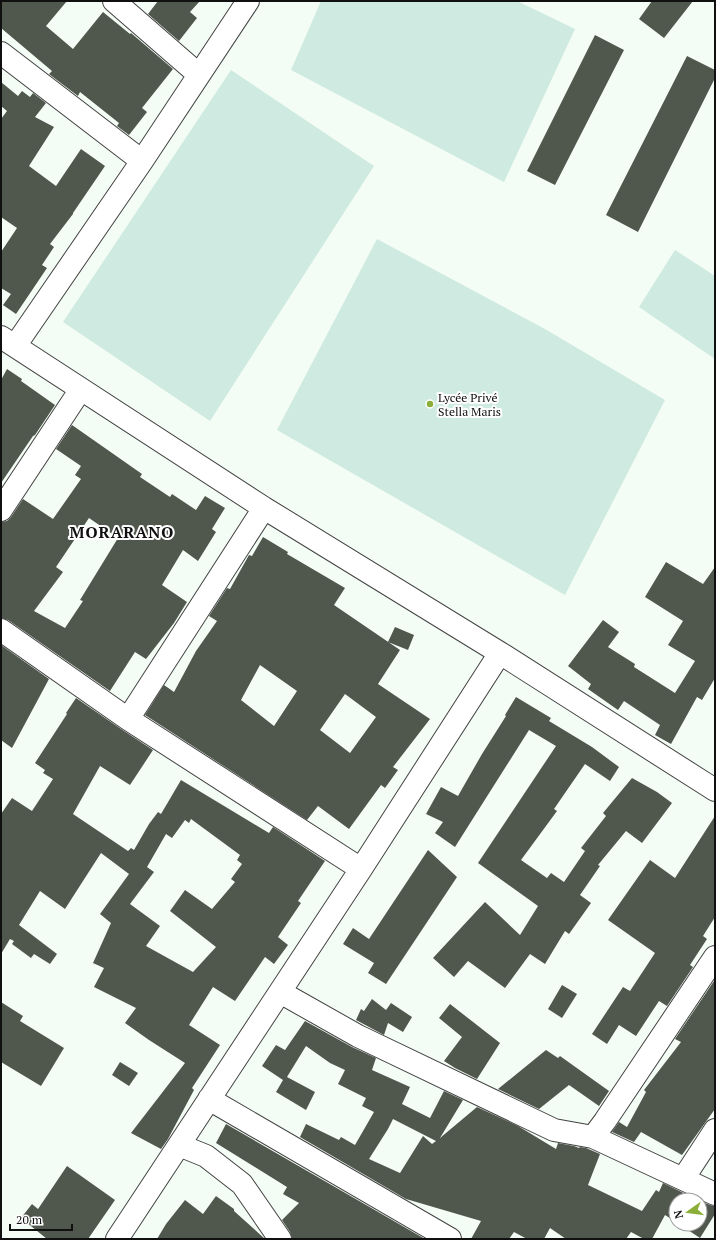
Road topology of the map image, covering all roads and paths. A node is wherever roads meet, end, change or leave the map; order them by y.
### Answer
1 (114, 1) edge
2 (248, 1) edge
3 (1, 53) edge
4 (198, 74) junction
5 (142, 161) junction
6 (8, 341) edge
7 (80, 389) junction
8 (264, 508) junction
9 (1, 510) edge
10 (1, 630) edge
11 (500, 653) junction
12 (128, 718) junction
13 (715, 790) edge
14 (361, 869) junction
15 (715, 957) edge
16 (280, 992) junction
17 (209, 1099) junction
18 (715, 1130) edge
19 (593, 1137) junction
20 (180, 1145) junction
21 (683, 1179) junction
22 (715, 1194) edge
23 (117, 1239) edge
24 (280, 1239) edge
25 (450, 1239) edge

1 - 4 street
2 - 4 street
3 - 5 street
4 - 5 street
5 - 6 street
6 - 7 street
7 - 8 street
7 - 9 street
8 - 11 street
8 - 12 street
10 - 12 street
11 - 13 street
11 - 14 street
12 - 14 street
14 - 16 street
15 - 19 street
16 - 17 street
16 - 19 street
17 - 20 street
17 - 25 street
18 - 21 street
19 - 21 street
20 - 23 street
20 - 24 street
21 - 22 street

